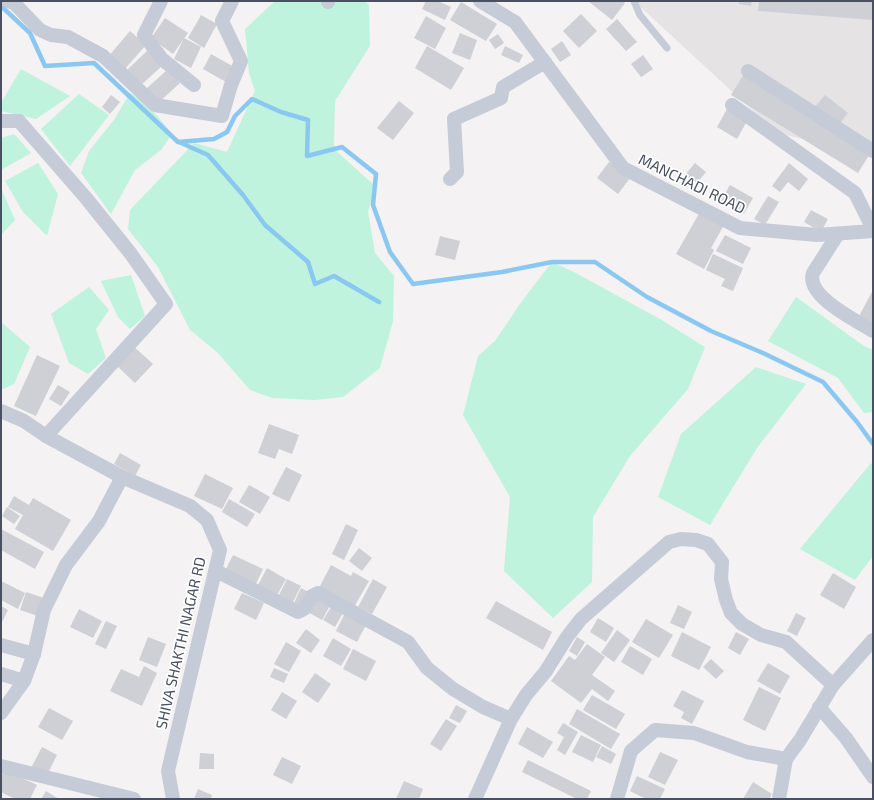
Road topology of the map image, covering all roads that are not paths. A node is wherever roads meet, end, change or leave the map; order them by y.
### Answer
1 (8, 1) edge
2 (161, 1) edge
3 (232, 1) edge
4 (480, 1) edge
5 (634, 1) edge
6 (667, 48) dead end
7 (545, 62) junction
8 (748, 71) dead end
9 (194, 85) dead end
10 (732, 106) dead end
11 (1, 121) edge
12 (873, 151) edge
13 (450, 180) dead end
14 (873, 230) edge
15 (838, 234) junction
16 (873, 330) edge
17 (1, 411) edge
18 (46, 436) junction
19 (122, 477) junction
20 (216, 571) junction
21 (873, 640) edge
22 (1, 645) edge
23 (34, 654) junction
24 (1, 674) edge
25 (24, 681) junction
26 (833, 685) junction
27 (819, 707) junction
28 (1, 713) edge
29 (511, 719) junction
30 (786, 759) junction
31 (1, 766) edge
32 (873, 777) edge
33 (134, 799) edge
34 (173, 799) edge
35 (475, 799) edge
36 (618, 799) edge
37 (779, 799) edge

1 - 3 street
2 - 9 street
4 - 7 street, MANCHADI ROAD
5 - 6 lane
7 - 13 street
7 - 15 street, MANCHADI ROAD
8 - 12 street
10 - 14 street
11 - 18 street
14 - 15 street, MANCHADI ROAD
15 - 16 street
17 - 18 street, SHIVA SHAKTHI NAGAR RD
18 - 19 street, SHIVA SHAKTHI NAGAR RD
19 - 20 street, SHIVA SHAKTHI NAGAR RD
19 - 23 street
20 - 29 street
20 - 34 street, SHIVA SHAKTHI NAGAR RD
21 - 26 street
22 - 23 street
23 - 25 street
24 - 25 street
25 - 28 street
26 - 27 street
26 - 29 street
27 - 30 street
27 - 32 street
29 - 35 street
30 - 36 street
30 - 37 street
31 - 33 street

